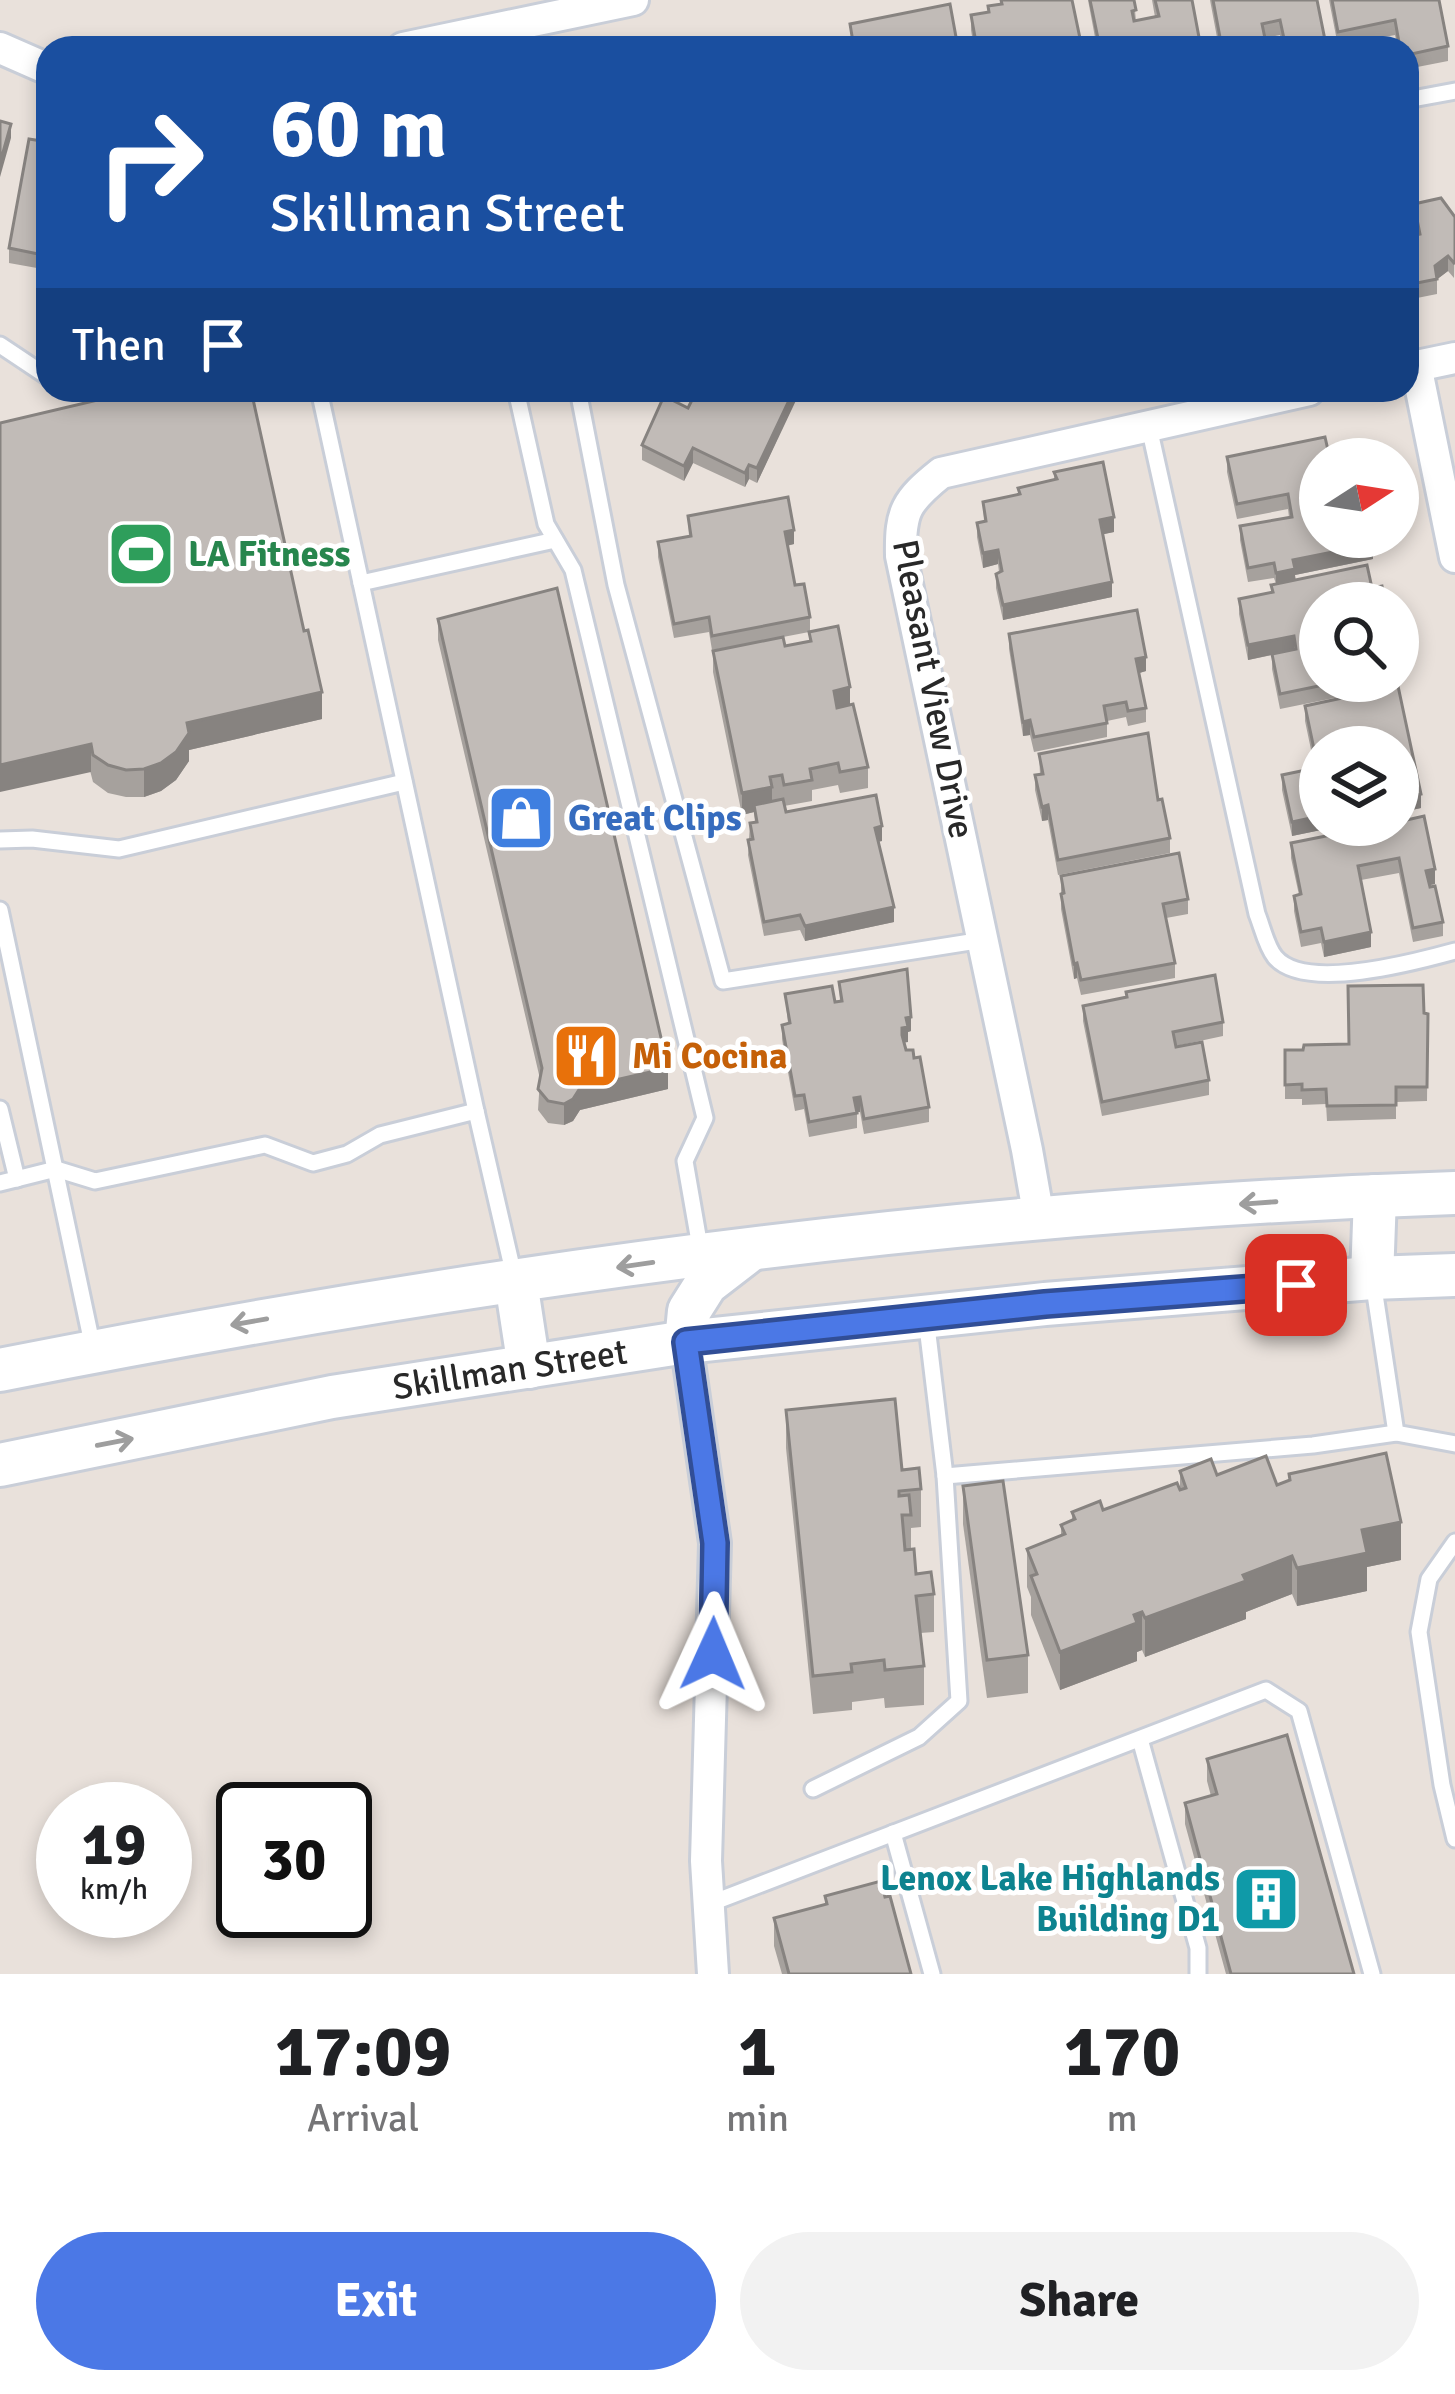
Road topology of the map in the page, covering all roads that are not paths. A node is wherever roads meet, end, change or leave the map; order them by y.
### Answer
1 (633, 0) edge
2 (460, 36) edge
3 (0, 49) edge
4 (36, 64) edge
5 (1455, 91) edge
6 (1419, 98) edge
7 (0, 345) edge
8 (1455, 358) edge
9 (1419, 365) edge
10 (36, 369) edge
11 (1419, 397) edge
12 (322, 402) edge
13 (519, 402) edge
14 (580, 402) edge
15 (1257, 402) edge
16 (1149, 427) junction
17 (555, 540) junction
18 (1455, 557) edge
19 (361, 583) junction
20 (404, 782) junction
21 (0, 841) edge
22 (0, 910) edge
23 (983, 940) junction
24 (1455, 951) edge
25 (0, 1109) edge
26 (476, 1111) junction
27 (56, 1169) junction
28 (9, 1181) edge
29 (1455, 1193) edge
30 (1375, 1196) junction
31 (1039, 1218) junction
32 (751, 1249) junction
33 (702, 1256) junction
34 (1455, 1275) edge
35 (1372, 1278) junction
36 (516, 1282) junction
37 (926, 1317) junction
38 (686, 1342) junction
39 (94, 1351) junction
40 (529, 1367) junction
41 (0, 1370) edge
42 (1396, 1433) junction
43 (1455, 1444) edge
44 (0, 1465) edge
45 (945, 1475) junction
46 (1455, 1542) edge
47 (1140, 1738) junction
48 (813, 1789) dead end
49 (893, 1833) junction
50 (1455, 1839) edge
51 (709, 1904) junction
52 (713, 1974) edge
53 (932, 1974) edge
54 (1198, 1974) edge
55 (1372, 1974) edge

1 - 2 street
3 - 4 street
5 - 6 lane
7 - 10 lane
8 - 9 street
11 - 18 street
12 - 19 lane
13 - 17 lane
14 - 23 lane
15 - 16 street, Pleasant View Drive
16 - 23 street, Pleasant View Drive
16 - 24 lane
17 - 19 lane
17 - 33 lane
19 - 20 lane
20 - 21 lane
20 - 26 lane
22 - 27 lane
23 - 31 street, Pleasant View Drive
25 - 28 lane
26 - 27 lane
26 - 36 lane
27 - 28 lane
27 - 39 lane
29 - 30 main road
30 -> 31 main road
30 - 35 main road
31 - 32 main road
32 - 33 main road
32 - 38 main road
33 -> 36 main road
34 - 35 main road, Skillman Street
35 - 37 main road, Skillman Street
35 - 42 lane
36 -> 39 main road
36 - 40 main road
37 - 38 main road, Skillman Street
37 - 45 lane
38 - 40 main road, Skillman Street
38 - 51 street
39 - 41 main road
44 -> 40 main road, Skillman Street
42 - 43 lane
42 - 45 lane
45 - 48 lane
46 - 50 lane
47 - 49 lane
47 - 54 lane
47 - 55 lane
49 - 51 lane
49 - 53 lane
51 - 52 street

